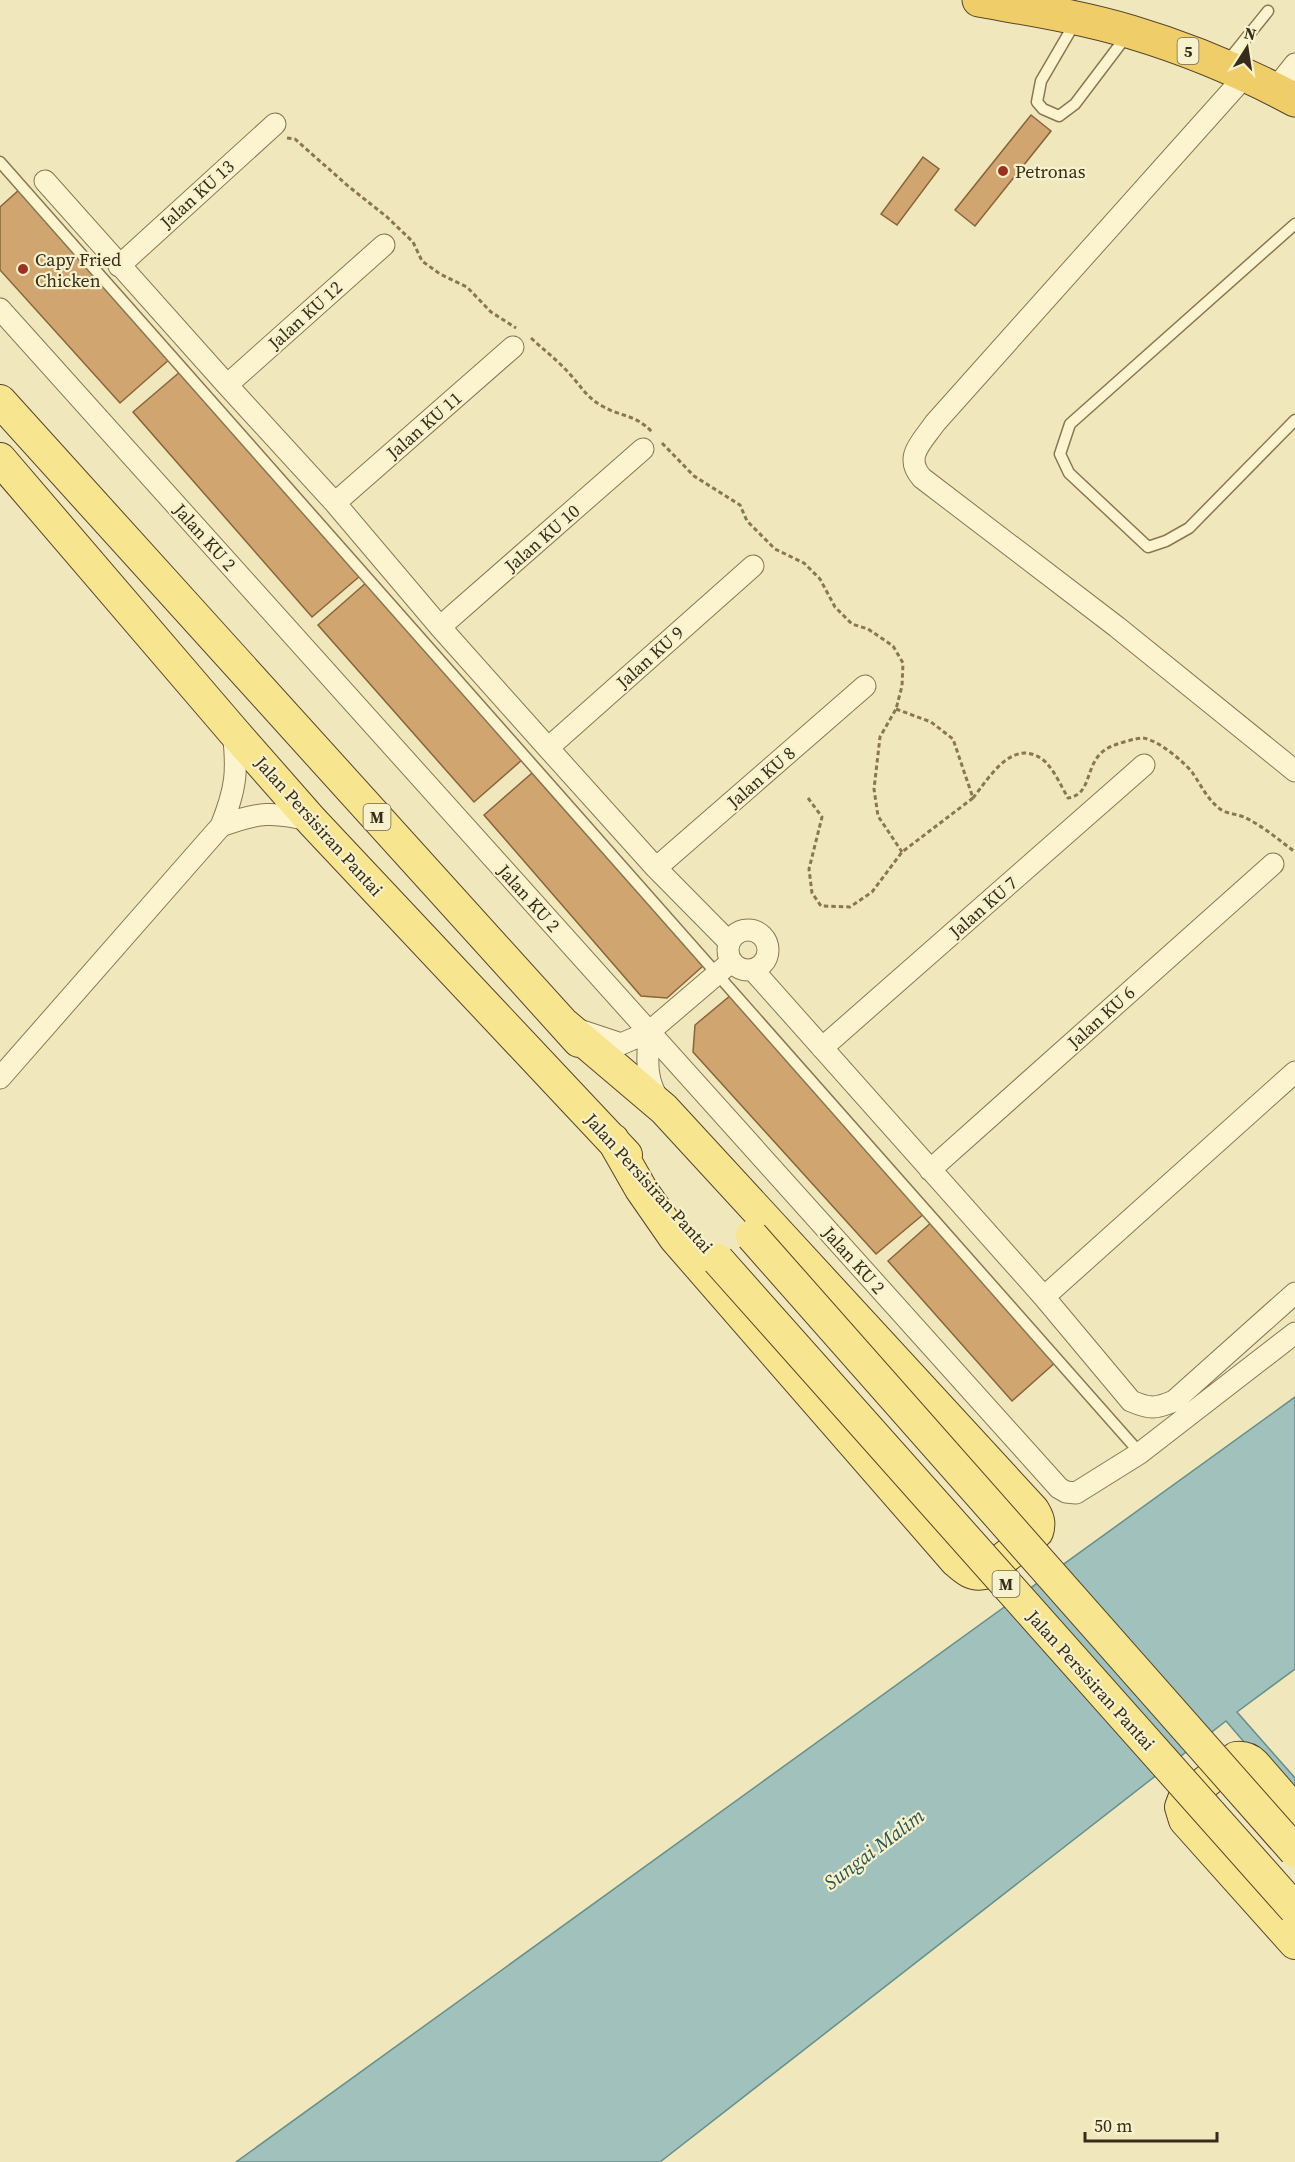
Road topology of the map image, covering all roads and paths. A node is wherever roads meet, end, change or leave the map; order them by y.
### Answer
1 (979, 0) edge
2 (1268, 11) dead end
3 (1077, 18) junction
4 (1130, 31) junction
5 (1295, 64) edge
6 (1235, 70) junction
7 (1285, 95) edge
8 (275, 124) dead end
9 (0, 162) edge
10 (45, 182) dead end
11 (1295, 224) edge
12 (384, 245) dead end
13 (119, 266) junction
14 (0, 309) edge
15 (513, 347) dead end
16 (227, 385) junction
17 (0, 400) edge
18 (1295, 420) edge
19 (643, 449) dead end
20 (0, 459) edge
21 (335, 503) junction
22 (753, 566) dead end
23 (440, 627) junction
24 (865, 686) dead end
25 (896, 709) dead end
26 (233, 731) junction
27 (548, 748) junction
28 (1144, 765) dead end
29 (1295, 771) edge
30 (808, 798) dead end
31 (973, 798) junction
32 (312, 820) junction
33 (221, 826) junction
34 (1295, 852) edge
35 (1273, 864) dead end
36 (656, 868) junction
37 (726, 959) junction
38 (753, 970) junction
39 (565, 1025) junction
40 (649, 1032) junction
41 (822, 1048) junction
42 (1295, 1072) edge
43 (0, 1078) edge
44 (664, 1109) junction
45 (613, 1140) junction
46 (930, 1170) junction
47 (1295, 1293) edge
48 (1044, 1297) junction
49 (1295, 1333) edge
50 (1140, 1453) junction
51 (1295, 1811) edge
52 (1295, 1851) edge
53 (1295, 1909) edge
54 (1295, 1943) edge

1 - 3 highway, 5
2 - 6 lane
3 - 4 highway, 5
3 - 4 lane
4 - 6 highway, 5
5 - 7 street
6 - 7 highway, 5
6 - 29 street
8 - 13 street, Jalan KU 13
9 - 37 lane
10 - 13 street
11 - 18 lane
12 - 16 street, Jalan KU 12
13 - 16 street
14 - 40 street, Jalan KU 2
15 - 21 street, Jalan KU 11
16 - 21 street
17 - 39 main road, M
19 - 23 street, Jalan KU 10
20 - 26 main road, Jalan Persisiran Pantai / M
21 - 23 street
22 - 27 street, Jalan KU 9
23 - 27 street
24 - 36 street, Jalan KU 8
25 - 31 path
26 - 32 main road, Jalan Persisiran Pantai / M
26 - 33 street
27 - 36 street
28 - 41 street, Jalan KU 7
30 - 31 path
31 - 34 path
32 - 33 street
32 - 45 main road, Jalan Persisiran Pantai / M
33 - 43 street
35 - 46 street, Jalan KU 6
36 - 37 street
37 - 38 street
37 - 38 street
37 - 40 street
37 - 50 lane
38 - 41 street
39 - 40 street
39 - 44 main road
39 - 52 main road, M, bridge
40 - 44 street
40 - 50 street, Jalan KU 2
41 - 46 street
42 - 48 street
44 - 45 main road
45 - 53 main road, Jalan Persisiran Pantai / M, bridge
46 - 48 street
47 - 48 street
49 - 50 street
51 - 54 main road

